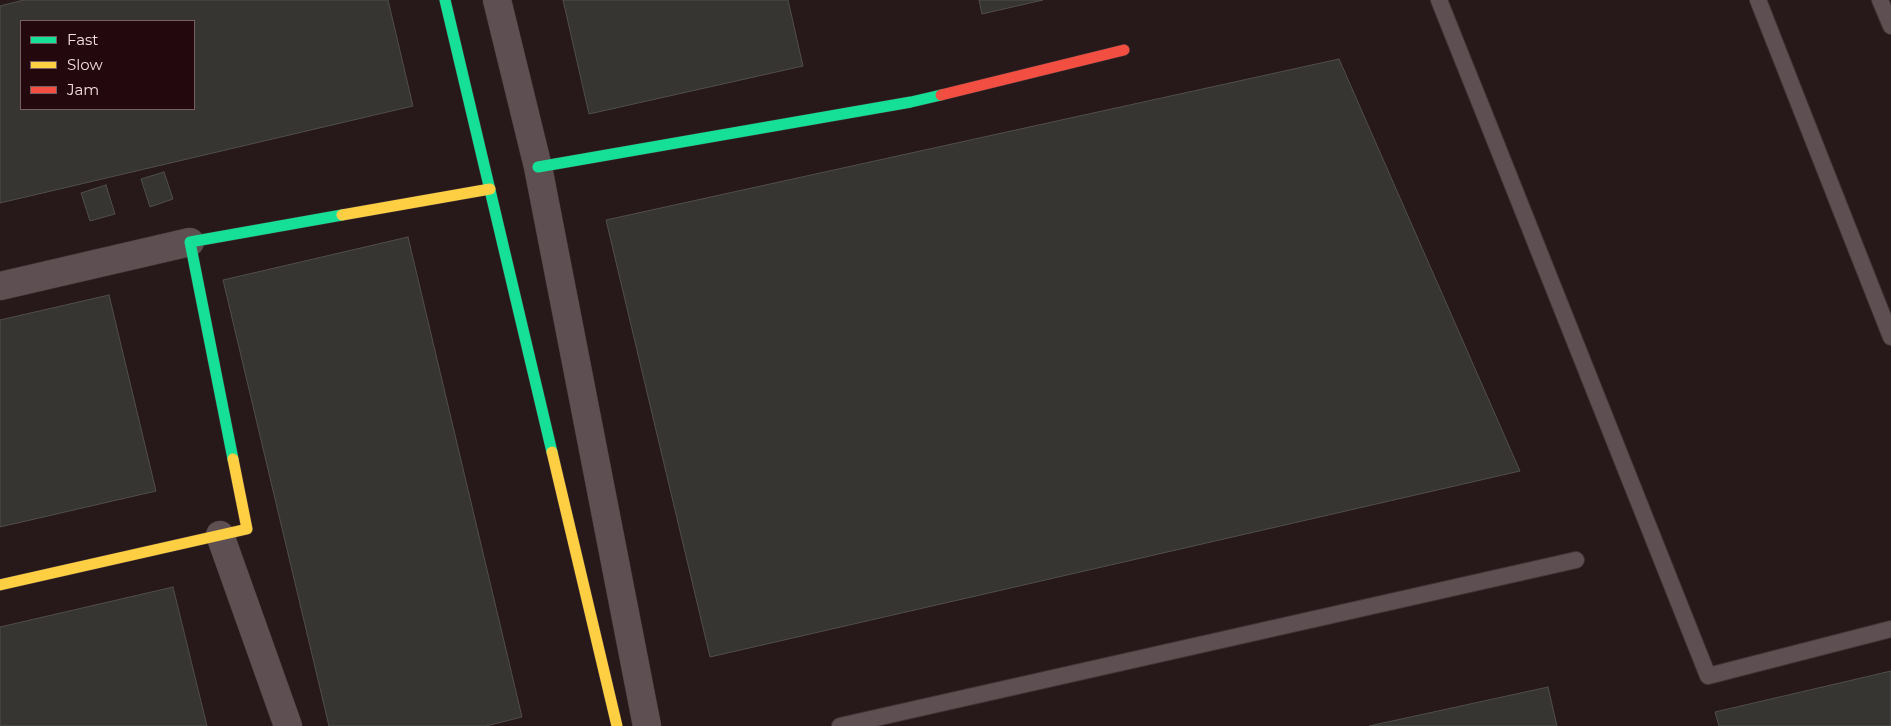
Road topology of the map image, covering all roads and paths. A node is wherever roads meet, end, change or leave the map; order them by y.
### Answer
1 (445, 0) edge
2 (497, 0) edge
3 (1439, 0) edge
4 (1758, 0) edge
5 (1880, 0) edge
6 (1891, 26) edge
7 (1124, 50) dead end
8 (538, 167) junction
9 (490, 189) junction
10 (190, 242) junction
11 (0, 286) edge
12 (1891, 337) edge
13 (220, 536) junction
14 (1576, 560) dead end
15 (0, 585) edge
16 (1891, 629) edge
17 (288, 726) edge
18 (617, 726) edge
19 (647, 726) edge
20 (840, 726) edge

1 - 9 street
2 - 8 street
3 - 16 lane
4 - 12 lane
5 - 6 lane
7 - 8 street
8 - 19 street
9 - 10 street
9 - 18 street
10 - 11 street
10 - 13 street
13 - 15 street
13 - 17 street
14 - 20 lane

